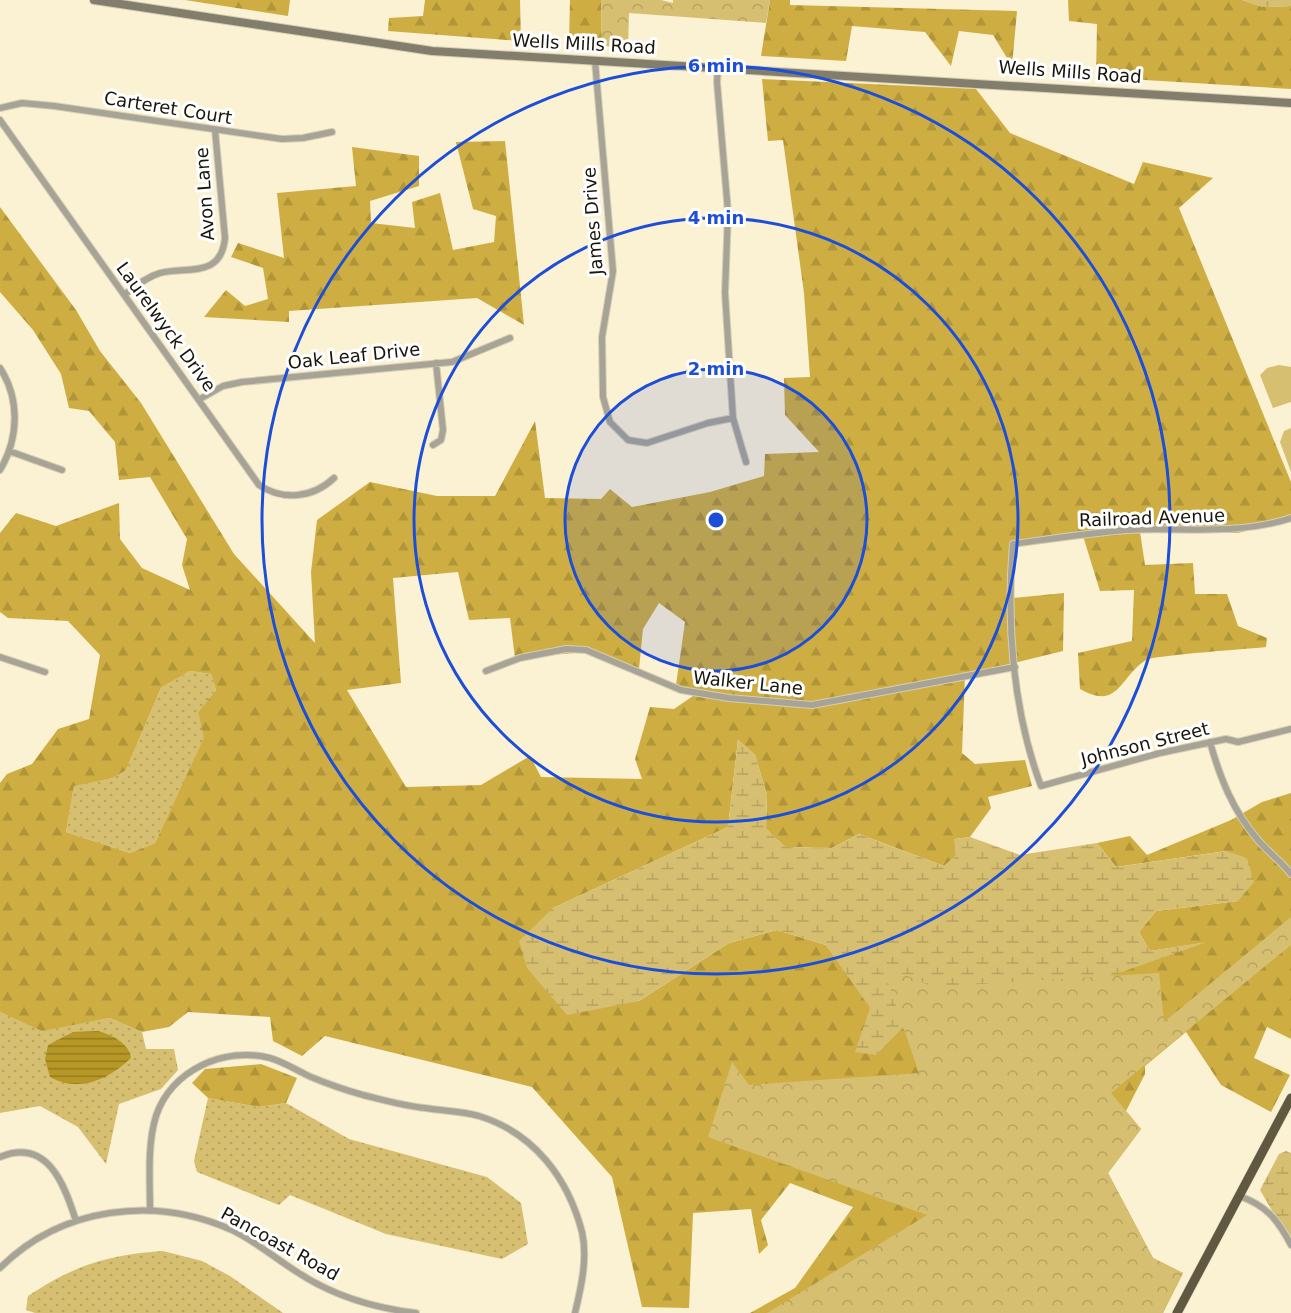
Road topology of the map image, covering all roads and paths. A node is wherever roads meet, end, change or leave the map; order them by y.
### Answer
1 (94, 0) edge
2 (596, 61) junction
3 (718, 68) junction
4 (1291, 104) edge
5 (0, 108) edge
6 (0, 120) edge
7 (215, 130) junction
8 (332, 132) dead end
9 (124, 295) junction
10 (510, 338) dead end
11 (436, 363) junction
12 (0, 368) edge
13 (200, 399) junction
14 (733, 418) junction
15 (433, 445) dead end
16 (9, 451) junction
17 (746, 462) dead end
18 (0, 470) edge
19 (62, 470) dead end
20 (334, 478) dead end
21 (1291, 518) edge
22 (0, 657) edge
23 (1015, 667) junction
24 (486, 671) dead end
25 (45, 672) dead end
26 (1291, 729) edge
27 (1210, 742) junction
28 (1291, 874) edge
29 (1291, 1098) edge
30 (0, 1156) edge
31 (1239, 1196) junction
32 (150, 1211) junction
33 (76, 1221) junction
34 (1291, 1245) edge
35 (0, 1268) edge
36 (416, 1313) edge
37 (575, 1313) edge
38 (1177, 1313) edge

1 - 2 main road, Wells Mills Road
2 - 3 main road, Wells Mills Road
2 - 14 street, James Drive
3 - 4 main road, Wells Mills Road
3 - 14 street
5 - 7 street, Carteret Court
6 - 9 street, Laurelwyck Drive
7 - 8 street, Carteret Court
7 - 9 street, Avon Lane
9 - 13 street, Laurelwyck Drive
10 - 11 street, Oak Leaf Drive
11 - 13 street, Oak Leaf Drive
11 - 15 street
12 - 16 street
13 - 20 street, Laurelwyck Drive
14 - 17 street
16 - 18 street
16 - 19 street
21 - 23 street, Railroad Avenue
22 - 25 street
23 - 24 street, Walker Lane
23 - 27 street, Johnson Street
26 - 27 street, Johnson Street
27 - 28 street
29 - 31 highway
30 - 33 street
31 - 34 street
31 - 38 highway
32 - 33 street, Pancoast Road
32 - 36 street, Pancoast Road
32 - 37 street
33 - 35 street, Pancoast Road

